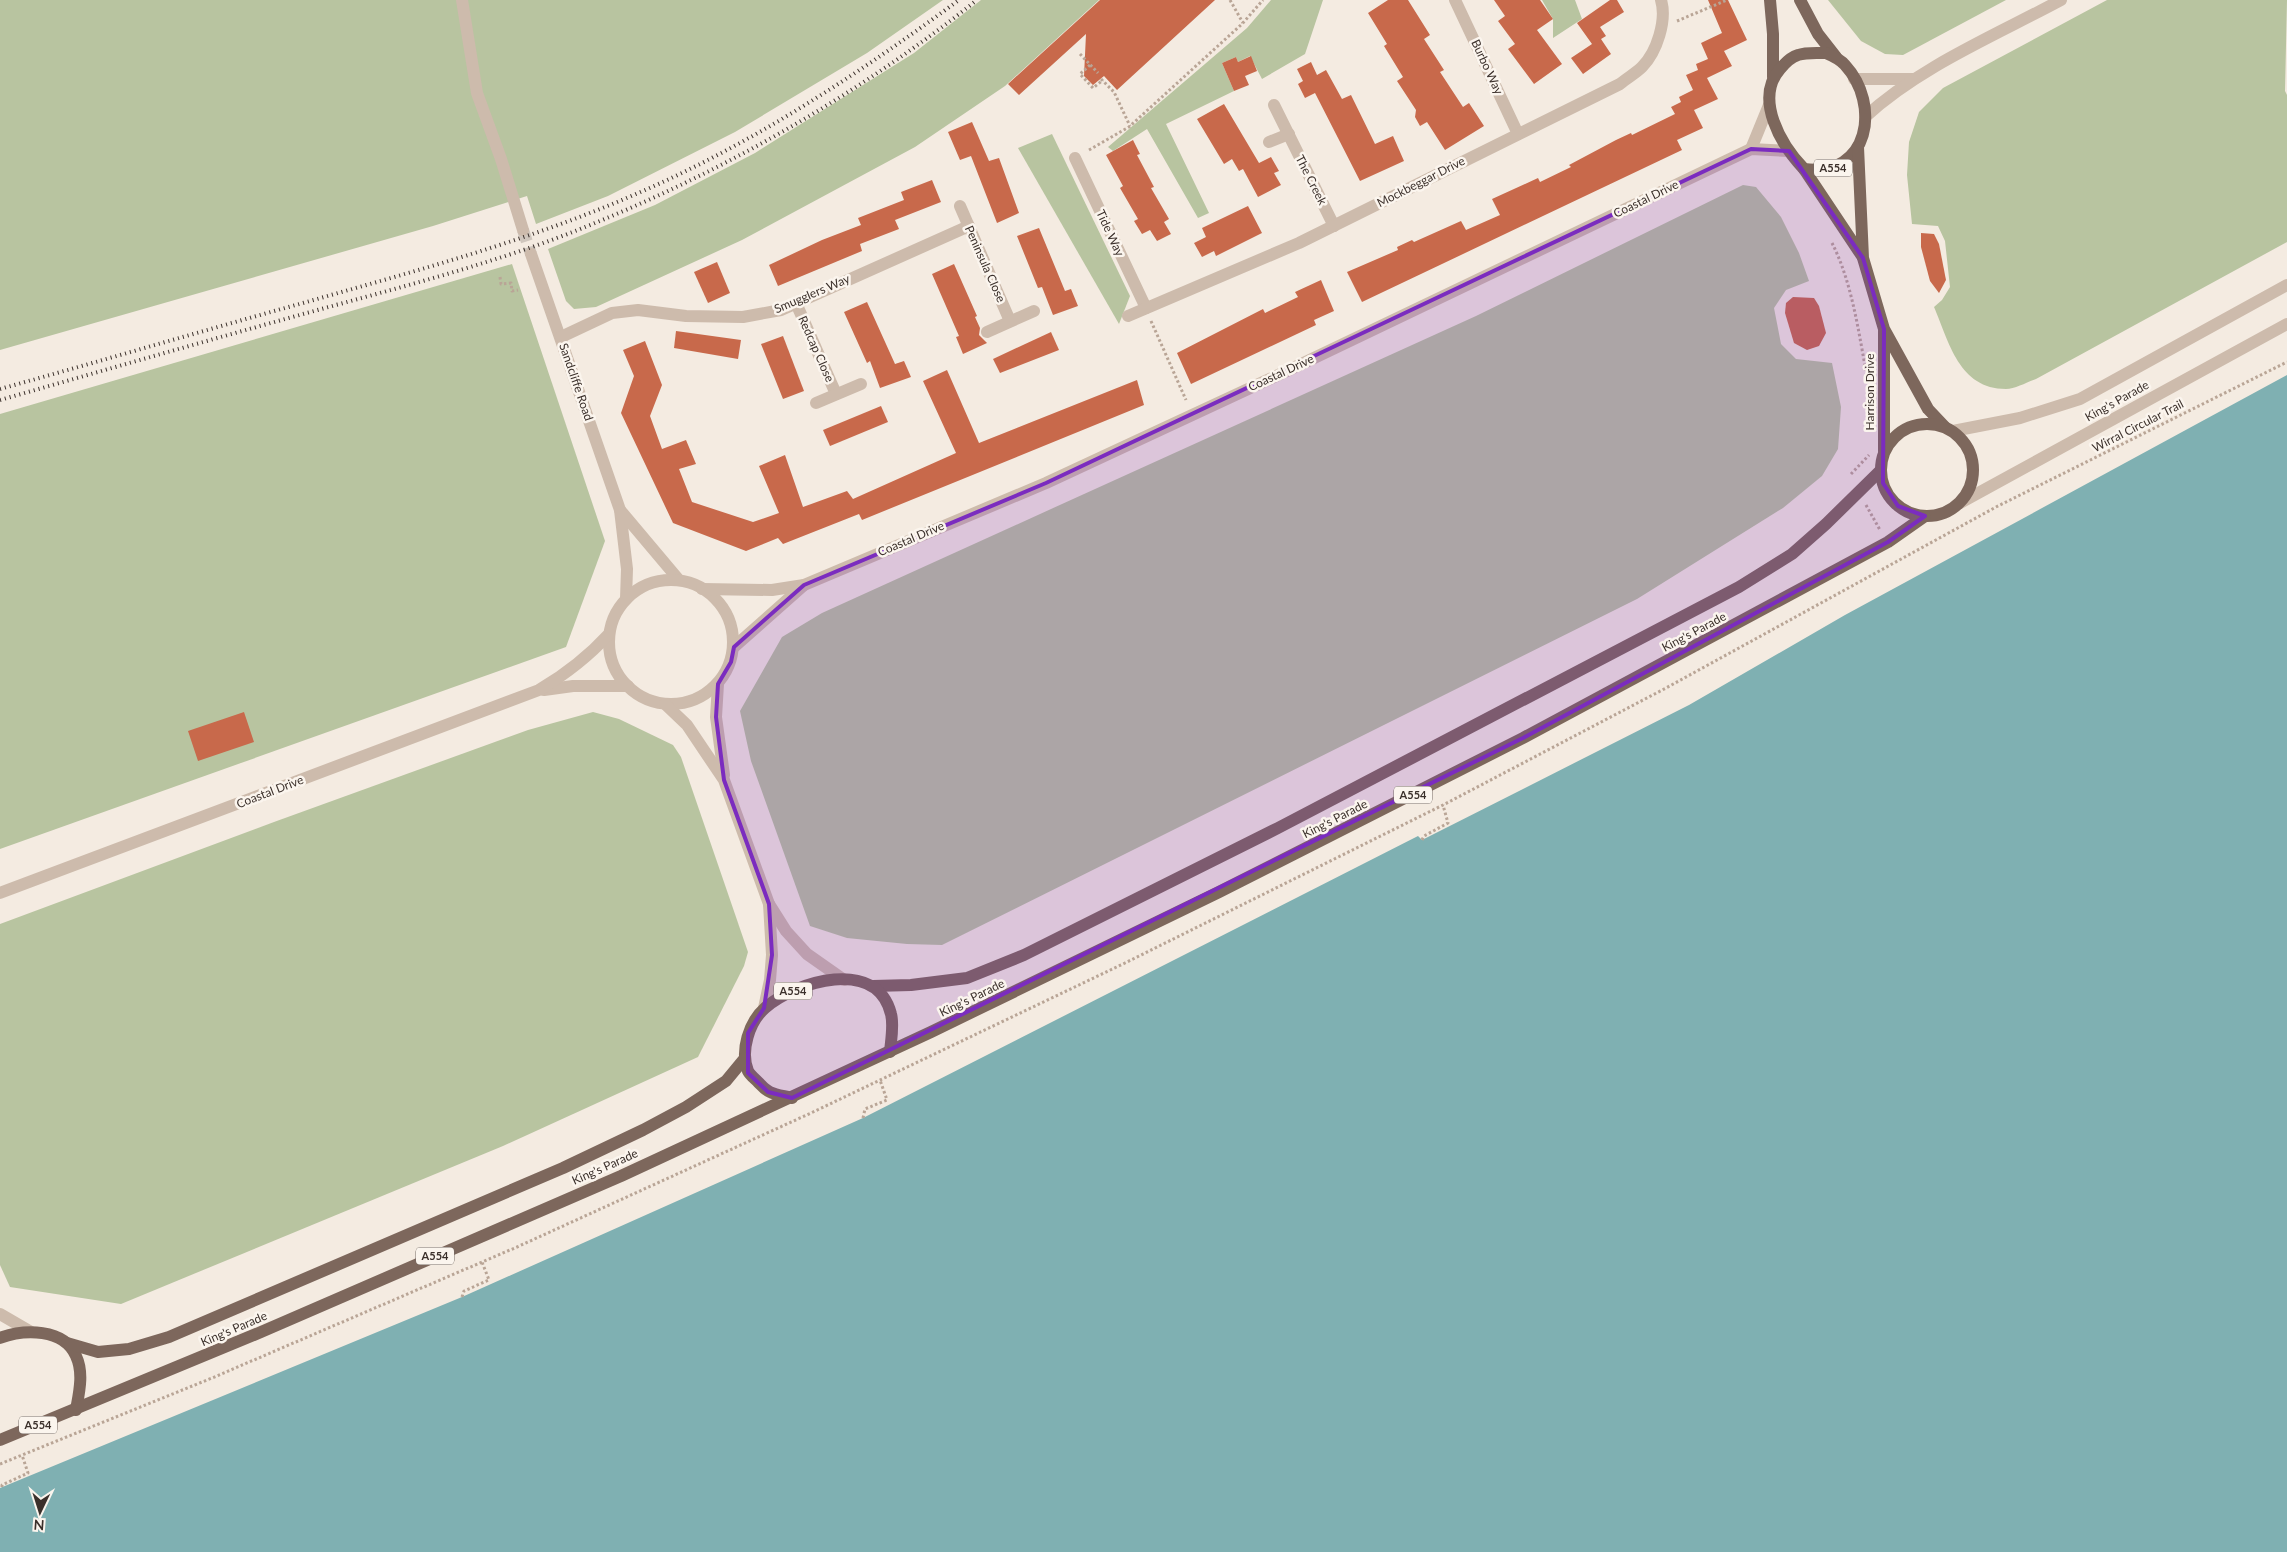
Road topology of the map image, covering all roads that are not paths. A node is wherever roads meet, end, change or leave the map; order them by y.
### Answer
1 (462, 0) edge
2 (1455, 0) edge
3 (1661, 0) edge
4 (1770, 0) edge
5 (1800, 0) edge
6 (2061, 0) edge
7 (1838, 58) junction
8 (1773, 77) junction
9 (1854, 79) junction
10 (1913, 79) junction
11 (1274, 105) dead end
12 (1769, 105) junction
13 (1866, 118) junction
14 (1289, 134) junction
15 (1518, 134) junction
16 (1269, 142) dead end
17 (1858, 146) junction
18 (1751, 149) junction
19 (1789, 151) junction
20 (1075, 158) road end
21 (1804, 169) junction
22 (960, 206) dead end
23 (969, 226) junction
24 (1334, 226) junction
25 (523, 230) tunnel mouth
26 (531, 254) tunnel mouth
27 (1863, 258) junction
28 (2287, 285) edge
29 (796, 303) junction
30 (1146, 308) junction
31 (1034, 311) dead end
32 (1128, 316) dead end
33 (1010, 321) junction
34 (2287, 324) edge
35 (1884, 329) junction
36 (987, 332) dead end
37 (561, 337) junction
38 (861, 384) dead end
39 (836, 394) junction
40 (816, 403) dead end
41 (1949, 429) junction
42 (1884, 454) junction
43 (1881, 470) junction
44 (1960, 503) junction
45 (620, 510) junction
46 (1924, 516) junction
47 (679, 580) junction
48 (804, 585) junction
49 (702, 589) junction
50 (626, 599) junction
51 (609, 634) junction
52 (734, 647) junction
53 (718, 684) junction
54 (628, 686) junction
55 (540, 690) junction
56 (665, 704) junction
57 (724, 780) junction
58 (0, 893) edge
59 (768, 904) junction
60 (844, 980) junction
61 (873, 986) junction
62 (764, 1008) junction
63 (890, 1052) junction
64 (746, 1058) junction
65 (792, 1098) junction
66 (0, 1314) edge
67 (31, 1332) junction
68 (0, 1338) edge
69 (67, 1343) junction
70 (76, 1410) junction
71 (0, 1440) edge

1 - 25 street
2 - 15 street, Burbo Way
3 - 15 street, Mockbeggar Drive
4 - 8 main road, A554
5 - 7 main road, A554
6 - 10 street
7 - 8 main road
7 - 9 main road, A554
8 - 12 main road, A554
9 - 10 street
9 - 13 main road, A554
10 - 13 street
11 - 14 street, The Creek
12 - 18 street
12 - 19 main road, A554
13 - 17 main road, A554
14 - 16 street
14 - 24 street, The Creek
15 - 24 street, Mockbeggar Drive
17 - 21 main road, A554
17 - 27 main road, Harrison Drive / A554
18 - 19 street, Coastal Drive
18 - 48 street, Coastal Drive
19 - 21 main road, A554
20 - 30 street, Tide Way
21 - 27 main road, Harrison Drive / A554
22 - 23 street, Peninsula Close
23 - 29 street, Smugglers Way
23 - 33 street, Peninsula Close
24 - 30 street, Mockbeggar Drive
26 - 37 street, Sandcliffe Road
27 - 35 main road, Harrison Drive / A554
28 - 41 street, King's Parade
29 - 37 street, Smugglers Way
29 - 39 street, Redcap Close
30 - 32 street, Mockbeggar Drive
31 - 33 street
33 - 36 street
34 - 44 street, King's Parade
35 - 41 main road, Harrison Drive / A554
35 - 42 main road, Harrison Drive / A554
37 - 45 street, Sandcliffe Road
38 - 39 street, Redcap Close
39 - 40 street, Redcap Close
41 - 42 main road
41 - 44 main road
42 - 43 main road
43 - 46 main road
43 - 61 main road, King's Parade / A554
44 - 46 main road
45 - 47 street, Sandcliffe Road
45 - 50 street, Sandcliffe Road
46 - 63 main road, King's Parade / A554
47 - 49 street
47 - 50 street
48 - 49 street, Coastal Drive
48 - 52 street, Coastal Drive
49 - 52 street
50 - 51 street
51 - 54 street
51 - 55 street, Coastal Drive
52 - 53 street
53 - 56 street
53 - 57 street
54 - 55 street, Coastal Drive
54 - 56 street
55 - 58 street, Coastal Drive
56 - 57 street
57 - 59 street
59 - 60 street
59 - 62 street
60 - 61 main road, A554
60 - 62 main road, A554
61 - 63 main road
62 - 64 main road, A554
63 - 65 main road, King's Parade / A554
64 - 65 main road, A554
64 - 69 main road, King's Parade / A554
65 - 70 main road, King's Parade / A554
66 - 67 street
67 - 68 main road, A554
67 - 69 main road, A554
69 - 70 main road
70 - 71 main road, King's Parade / A554

